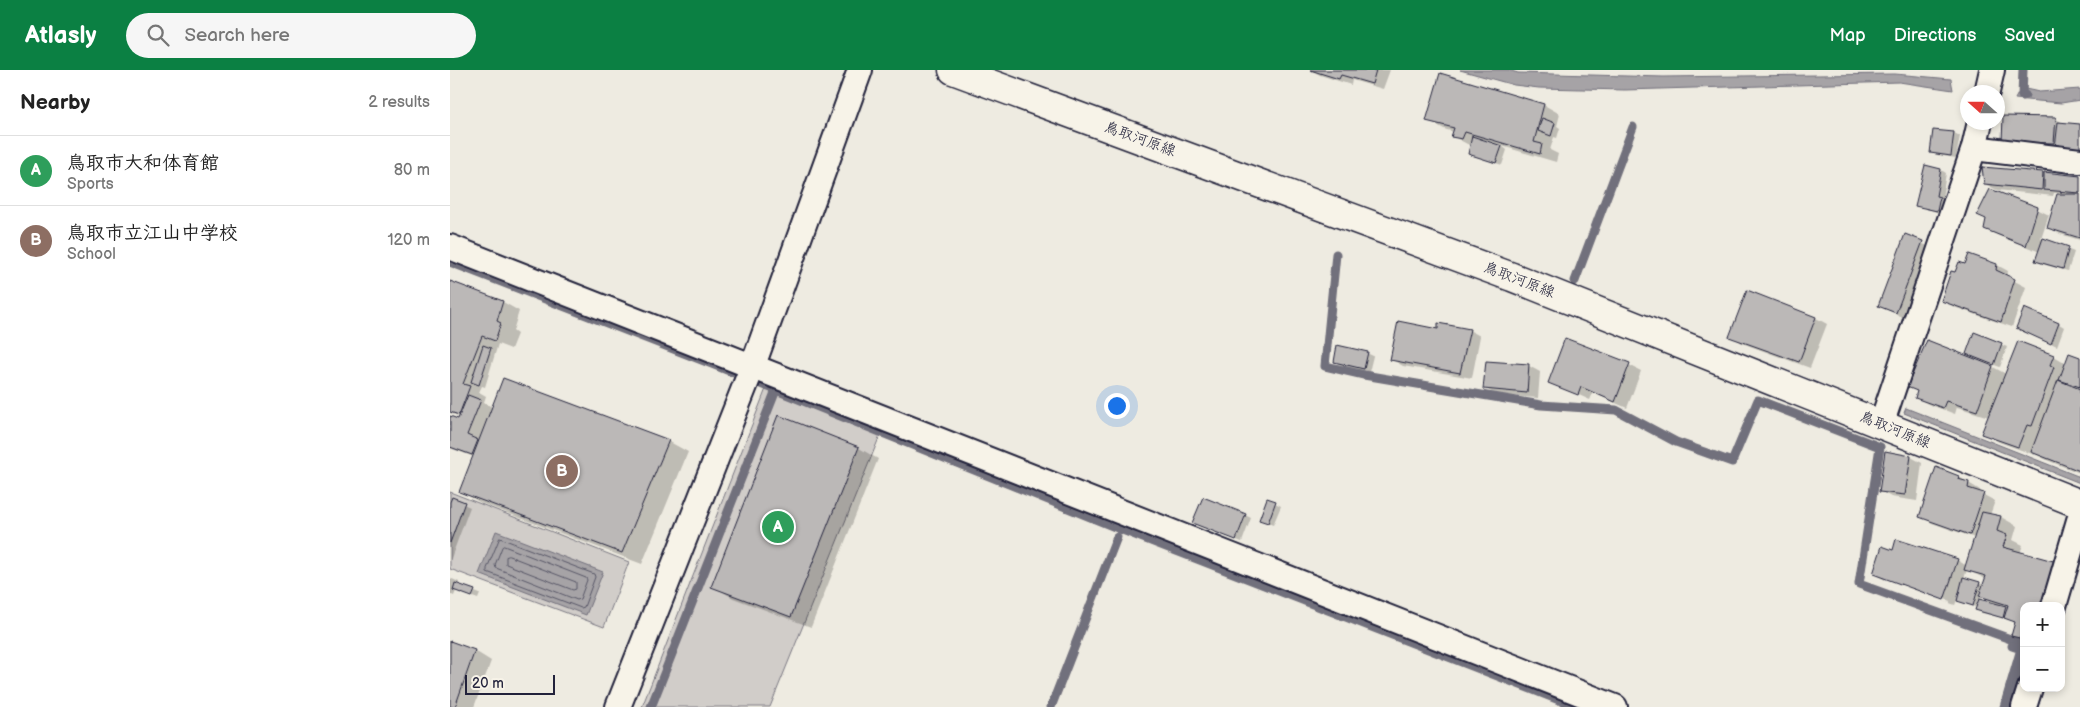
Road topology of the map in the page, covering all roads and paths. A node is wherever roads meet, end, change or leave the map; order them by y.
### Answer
1 (860, 70) edge
2 (953, 70) edge
3 (1978, 130) edge
4 (1974, 148) junction
5 (2080, 161) edge
6 (450, 247) edge
7 (752, 368) junction
8 (1881, 425) junction
9 (2080, 504) edge
10 (2080, 517) edge
11 (2055, 602) edge
12 (2029, 692) edge
13 (618, 707) edge
14 (1615, 707) edge
15 (2024, 707) edge

1 - 7 street
2 - 8 main road, 鳥取河原線
3 - 4 street
4 - 5 street
4 - 8 street
6 - 7 street
7 - 13 street
7 - 14 street
8 - 9 main road, 鳥取河原線
10 - 11 street
12 - 15 street

